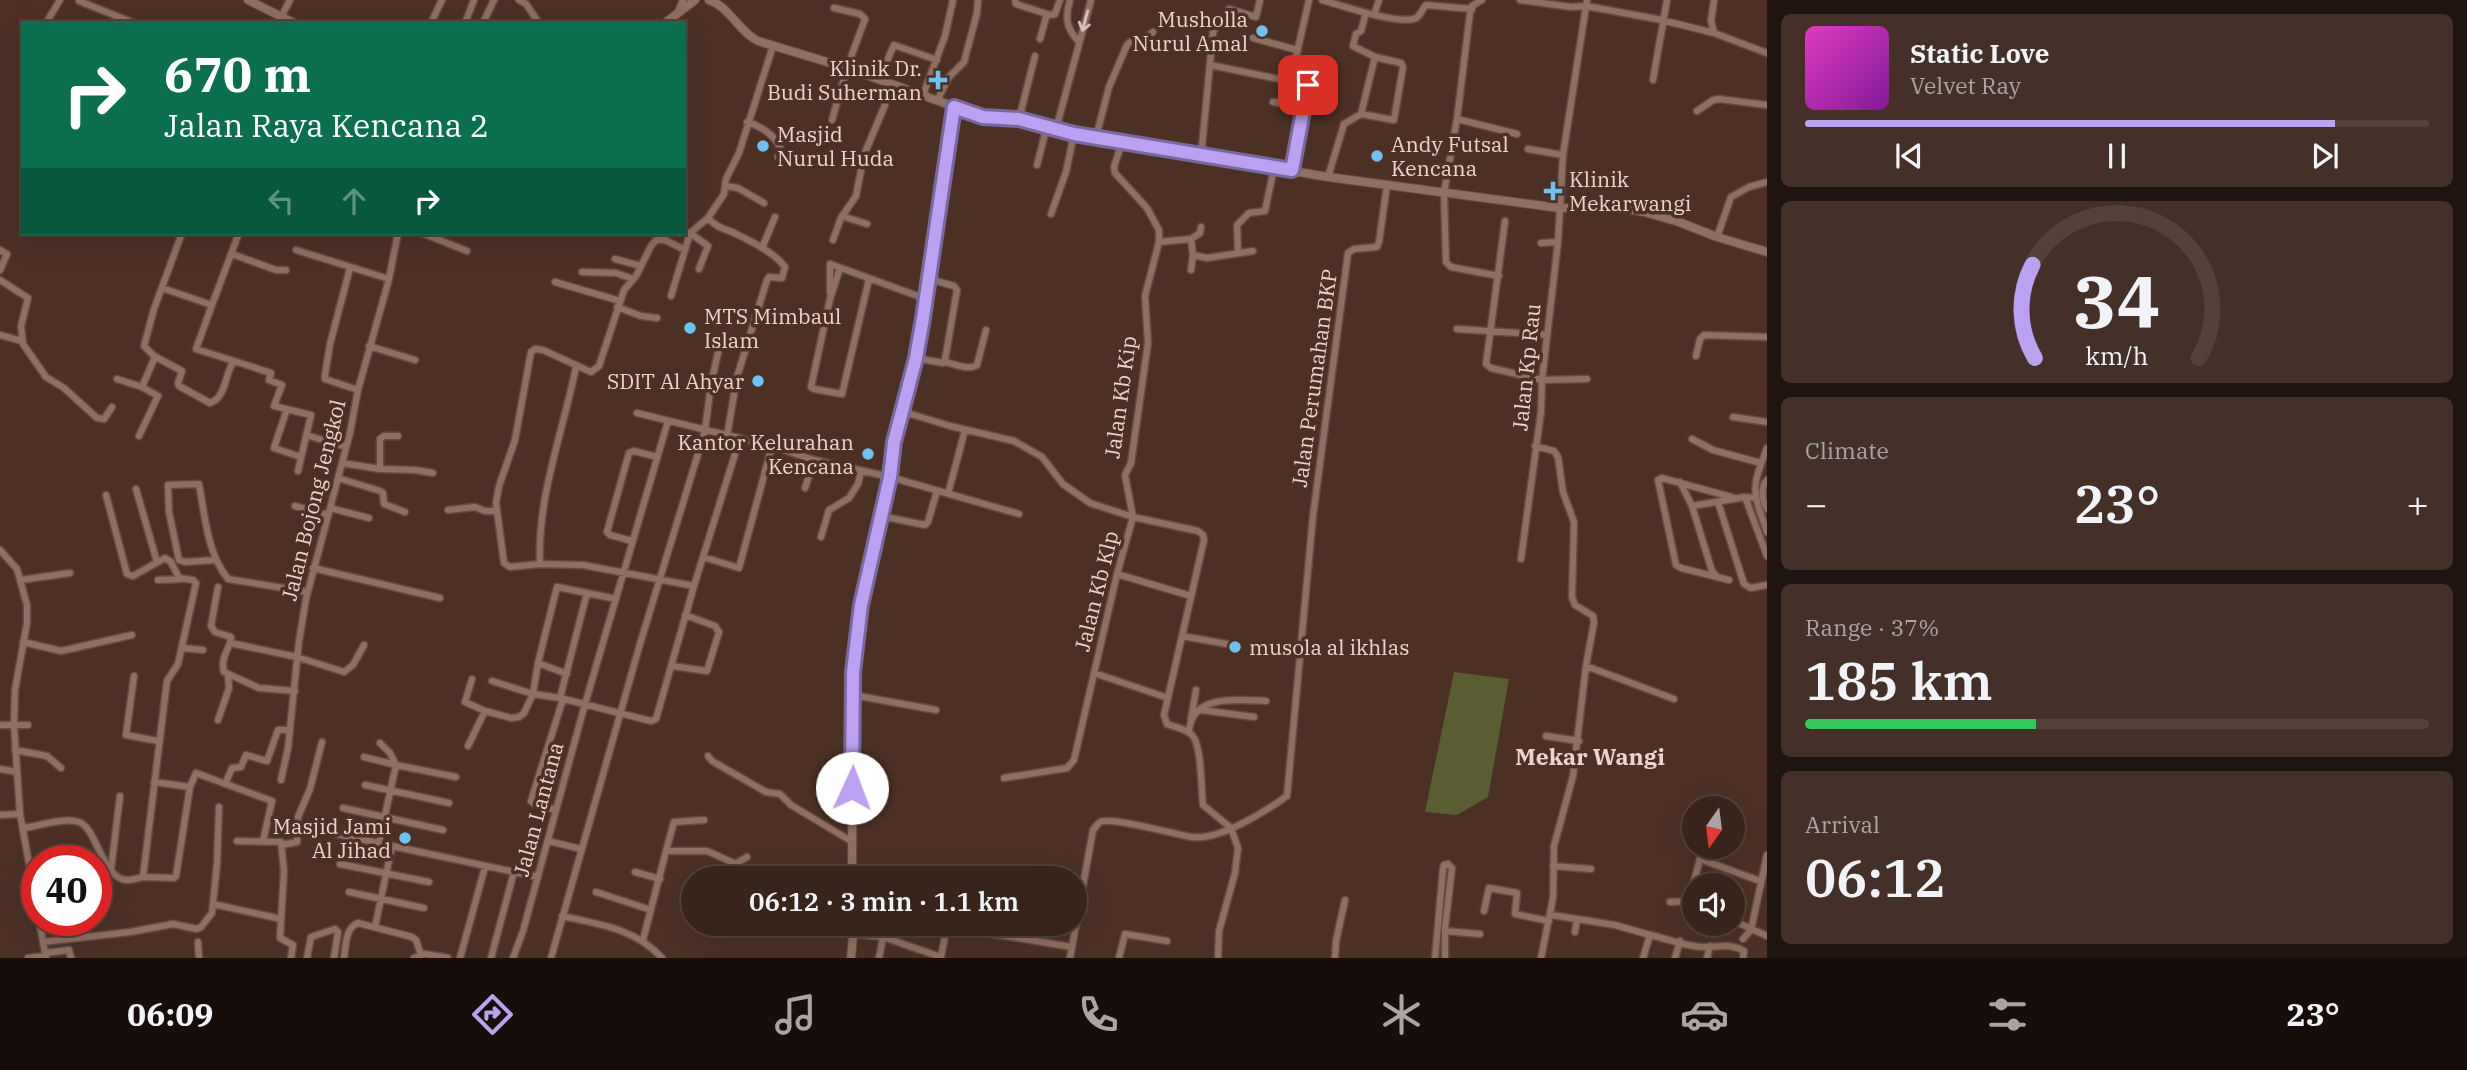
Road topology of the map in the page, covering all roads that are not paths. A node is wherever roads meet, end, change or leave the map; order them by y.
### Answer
1 (60, 0) edge
2 (78, 0) edge
3 (248, 0) edge
4 (290, 0) edge
5 (442, 0) edge
6 (474, 0) edge
7 (494, 0) edge
8 (519, 0) edge
9 (683, 0) edge
10 (695, 0) edge
11 (709, 0) edge
12 (953, 0) edge
13 (978, 0) edge
14 (1015, 0) edge
15 (1060, 0) edge
16 (1070, 0) edge
17 (1091, 0) edge
18 (1260, 0) edge
19 (1308, 0) edge
20 (1322, 0) edge
21 (1379, 0) edge
22 (1482, 0) edge
23 (1520, 0) edge
24 (1667, 0) edge
25 (1714, 0) edge
26 (1587, 3) edge
27 (834, 8) dead end
28 (1472, 9) junction
29 (678, 12) junction
30 (1366, 13) junction
31 (1047, 14) junction
32 (1374, 16) junction
33 (280, 20) edge
34 (1662, 20) junction
35 (47, 21) edge
36 (129, 21) edge
37 (432, 21) edge
38 (466, 21) edge
39 (484, 21) edge
40 (537, 21) edge
41 (667, 21) edge
42 (1153, 32) dead end
43 (1714, 33) junction
44 (1253, 38) dead end
45 (1040, 39) dead end
46 (1079, 42) junction
47 (773, 46) junction
48 (1297, 50) junction
49 (1767, 53) edge
50 (1035, 57) dead end
51 (1375, 57) junction
52 (937, 60) junction
53 (1210, 65) junction
54 (847, 68) junction
55 (1653, 80) dead end
56 (883, 81) junction
57 (1308, 85) junction
58 (923, 95) junction
59 (938, 99) junction
60 (1273, 102) dead end
61 (1767, 105) edge
62 (1305, 106) junction
63 (954, 107) junction
64 (1697, 111) dead end
65 (1361, 114) junction
66 (1019, 119) junction
67 (1457, 119) junction
68 (832, 120) dead end
69 (747, 122) junction
70 (1051, 128) junction
71 (1074, 134) junction
72 (1517, 134) dead end
73 (1096, 137) junction
74 (1122, 142) junction
75 (1528, 149) dead end
76 (1563, 155) junction
77 (778, 157) dead end
78 (1200, 157) junction
79 (1037, 165) dead end
80 (1274, 168) junction
81 (1292, 170) junction
82 (1328, 177) junction
83 (1767, 182) edge
84 (1387, 185) junction
85 (726, 186) junction
86 (1444, 193) junction
87 (764, 203) dead end
88 (1559, 208) junction
89 (1051, 214) dead end
90 (842, 216) junction
91 (775, 217) dead end
92 (708, 218) junction
93 (1505, 221) dead end
94 (867, 224) dead end
95 (1201, 227) dead end
96 (690, 233) junction
97 (181, 235) edge
98 (238, 235) edge
99 (398, 235) edge
100 (427, 235) edge
101 (1717, 237) junction
102 (1191, 239) junction
103 (833, 240) dead end
104 (1159, 242) junction
105 (1558, 242) junction
106 (1541, 243) dead end
107 (762, 248) junction
108 (0, 250) edge
109 (296, 250) dead end
110 (685, 250) junction
111 (467, 251) dead end
112 (1253, 251) dead end
113 (1238, 252) junction
114 (1767, 252) edge
115 (232, 254) junction
116 (1193, 255) junction
117 (615, 258) dead end
118 (641, 266) junction
119 (349, 268) junction
120 (699, 269) dead end
121 (286, 270) dead end
122 (1191, 270) dead end
123 (0, 271) edge
124 (582, 272) dead end
125 (1499, 276) junction
126 (389, 279) junction
127 (633, 279) junction
128 (869, 279) junction
129 (929, 279) junction
130 (0, 280) edge
131 (555, 282) dead end
132 (162, 288) junction
133 (671, 296) dead end
134 (926, 299) junction
135 (618, 304) junction
136 (212, 305) junction
137 (657, 318) dead end
138 (1457, 329) dead end
139 (986, 330) dead end
140 (1492, 332) junction
141 (722, 335) dead end
142 (1547, 335) junction
143 (3, 336) edge
144 (1767, 337) edge
145 (18, 340) junction
146 (0, 344) edge
147 (369, 346) junction
148 (154, 356) junction
149 (1696, 356) dead end
150 (916, 358) junction
151 (415, 360) dead end
152 (234, 361) junction
153 (945, 362) junction
154 (576, 367) junction
155 (117, 379) dead end
156 (1587, 379) dead end
157 (1542, 380) junction
158 (142, 387) junction
159 (358, 390) junction
160 (112, 407) dead end
161 (287, 409) junction
162 (901, 411) junction
163 (637, 413) dead end
164 (1733, 416) dead end
165 (668, 421) junction
166 (1767, 422) edge
167 (965, 430) junction
168 (705, 431) junction
169 (306, 435) junction
170 (139, 436) dead end
171 (397, 436) dead end
172 (727, 436) junction
173 (740, 438) junction
174 (1692, 439) dead end
175 (772, 446) junction
176 (1535, 446) junction
177 (346, 447) junction
178 (1767, 447) edge
179 (301, 457) junction
180 (657, 457) junction
181 (814, 460) junction
182 (342, 463) junction
183 (1761, 463) junction
184 (380, 469) junction
185 (298, 471) dead end
186 (861, 471) junction
187 (433, 473) dead end
188 (890, 477) junction
189 (338, 478) junction
190 (1767, 480) edge
191 (1681, 482) junction
192 (805, 488) dead end
193 (136, 489) dead end
194 (937, 491) junction
195 (948, 494) junction
196 (106, 495) dead end
197 (1745, 496) junction
198 (1735, 498) junction
199 (1755, 498) junction
200 (1718, 502) junction
201 (295, 506) dead end
202 (1692, 506) junction
203 (1767, 509) edge
204 (448, 510) dead end
205 (497, 510) junction
206 (329, 512) junction
207 (405, 512) dead end
208 (1019, 514) dead end
209 (881, 516) junction
210 (1133, 517) junction
211 (369, 518) dead end
212 (1767, 532) edge
213 (821, 537) dead end
214 (632, 541) junction
215 (0, 550) edge
216 (1767, 556) edge
217 (703, 557) junction
218 (1521, 559) dead end
219 (216, 560) junction
220 (157, 562) junction
221 (540, 564) junction
222 (313, 568) junction
223 (623, 572) junction
224 (70, 573) dead end
225 (1116, 574) junction
226 (1717, 577) junction
227 (181, 579) junction
228 (660, 579) junction
229 (21, 580) junction
230 (158, 580) dead end
231 (1729, 580) dead end
232 (1767, 585) edge
233 (694, 586) junction
234 (218, 587) dead end
235 (308, 592) junction
236 (587, 593) junction
237 (1191, 596) junction
238 (440, 598) dead end
239 (616, 598) junction
240 (685, 615) junction
241 (132, 635) dead end
242 (1182, 636) junction
243 (23, 642) junction
244 (230, 643) junction
245 (1227, 644) dead end
246 (363, 645) dead end
247 (183, 648) junction
248 (203, 650) dead end
249 (297, 657) junction
250 (538, 663) junction
251 (672, 666) junction
252 (1586, 666) junction
253 (1094, 673) junction
254 (566, 674) junction
255 (228, 675) junction
256 (134, 677) dead end
257 (472, 679) dead end
258 (492, 681) dead end
259 (1196, 690) dead end
260 (295, 691) junction
261 (533, 694) junction
262 (853, 695) junction
263 (561, 698) junction
264 (1168, 698) junction
265 (1674, 699) dead end
266 (1266, 702) dead end
267 (585, 705) junction
268 (936, 710) dead end
269 (1201, 710) junction
270 (485, 711) junction
271 (620, 713) junction
272 (1254, 717) dead end
273 (218, 720) dead end
274 (1190, 723) junction
275 (0, 725) edge
276 (14, 725) junction
277 (28, 725) dead end
278 (290, 730) junction
279 (1189, 732) junction
280 (1546, 736) dead end
281 (158, 741) junction
282 (1578, 741) junction
283 (322, 742) dead end
284 (380, 743) dead end
285 (468, 746) dead end
286 (15, 750) junction
287 (708, 756) dead end
288 (364, 757) dead end
289 (396, 765) junction
290 (61, 768) dead end
291 (0, 769) edge
292 (17, 772) junction
293 (456, 777) dead end
294 (1004, 778) dead end
295 (281, 780) dead end
296 (154, 782) junction
297 (225, 784) junction
298 (365, 785) dead end
299 (190, 787) junction
300 (391, 790) junction
301 (120, 796) dead end
302 (449, 803) dead end
303 (219, 807) dead end
304 (343, 808) dead end
305 (556, 810) junction
306 (20, 814) junction
307 (0, 815) edge
308 (385, 817) junction
309 (704, 820) dead end
310 (23, 828) junction
311 (1231, 828) junction
312 (443, 830) dead end
313 (337, 834) dead end
314 (237, 841) dead end
315 (263, 841) junction
316 (548, 841) junction
317 (851, 841) junction
318 (379, 844) junction
319 (26, 845) edge
320 (95, 845) edge
321 (282, 845) junction
322 (391, 846) junction
323 (581, 849) junction
324 (666, 851) junction
325 (1767, 855) edge
326 (747, 857) dead end
327 (112, 861) edge
328 (340, 864) dead end
329 (852, 866) edge
330 (1553, 866) junction
331 (485, 867) junction
332 (1591, 869) dead end
333 (112, 870) edge
334 (514, 872) junction
335 (635, 872) dead end
336 (386, 873) junction
337 (1696, 873) edge
338 (1738, 873) edge
339 (1765, 873) edge
340 (1745, 876) edge
341 (143, 877) junction
342 (538, 877) junction
343 (660, 878) junction
344 (1760, 881) junction
345 (429, 882) dead end
346 (349, 892) dead end
347 (596, 892) dead end
348 (381, 899) junction
349 (1345, 900) dead end
350 (1682, 901) edge
351 (1671, 902) dead end
352 (213, 904) junction
353 (424, 908) dead end
354 (651, 909) junction
355 (1485, 911) dead end
356 (562, 916) junction
357 (1550, 918) junction
358 (281, 919) junction
359 (1577, 919) junction
360 (375, 927) junction
361 (1745, 927) edge
362 (1751, 930) junction
363 (1445, 931) junction
364 (1575, 932) dead end
365 (1480, 933) dead end
366 (1650, 935) junction
367 (42, 936) edge
368 (854, 936) edge
369 (873, 936) edge
370 (946, 936) edge
371 (1001, 936) edge
372 (1767, 936) edge
373 (883, 937) junction
374 (1743, 939) dead end
375 (643, 940) junction
376 (1167, 941) dead end
377 (1680, 941) junction
378 (43, 942) junction
379 (198, 942) dead end
380 (910, 947) junction
381 (1072, 947) junction
382 (1710, 947) junction
383 (654, 949) junction
384 (45, 956) edge
385 (418, 956) edge
386 (941, 957) edge
387 (29, 958) edge
388 (71, 958) edge
389 (199, 958) edge
390 (291, 958) edge
391 (307, 958) edge
392 (334, 958) edge
393 (344, 958) edge
394 (448, 958) edge
395 (460, 958) edge
396 (491, 958) edge
397 (513, 958) edge
398 (551, 958) edge
399 (651, 958) edge
400 (662, 958) edge
401 (851, 958) edge
402 (879, 958) edge
403 (908, 958) edge
404 (1070, 958) edge
405 (1119, 958) edge
406 (1218, 958) edge
407 (1335, 958) edge
408 (1435, 958) edge
409 (1445, 958) edge
410 (1541, 958) edge
411 (1643, 958) edge
412 (1675, 958) edge
413 (1707, 958) edge
414 (1743, 958) edge

1 - 35 street
2 - 36 street
3 - 33 street
4 - 33 street
5 - 37 street
6 - 38 street
7 - 39 street
8 - 40 street
9 - 29 street
10 - 29 street
11 - 47 street
12 - 52 street
13 - 59 street
14 - 31 street
15 - 31 street
16 - 46 street
17 -> 46 street
18 - 53 street
19 - 48 street
20 - 30 street
21 - 32 street
22 - 28 street
23 - 26 street
24 - 34 street
25 - 43 street
26 - 34 street
26 - 76 street, Jalan Kp Rau
27 - 54 street
28 - 32 street
28 - 67 street
29 - 41 street
30 - 32 street
30 - 51 street
31 - 45 street
34 - 43 street
34 - 55 street
42 - 73 street
43 - 49 street
44 - 48 street
46 - 70 street
47 - 54 street
47 - 69 street
48 - 57 street
50 - 66 street
51 - 65 street
51 - 65 street
52 - 56 street
52 - 58 street
53 - 57 street
53 - 78 street
54 - 56 street
54 - 68 street
56 - 58 street
56 - 90 street
57 - 62 street
58 - 59 street
59 - 63 street
60 - 62 street
61 - 64 street
62 - 81 street
63 - 66 street
63 - 129 street
65 - 82 street
66 - 70 street
67 - 72 street
67 - 86 street
69 - 77 street
69 - 85 street
70 - 71 street
70 - 79 street
71 - 73 street
71 - 89 street
73 - 74 street
74 - 78 street
74 - 104 street
75 - 76 street
76 - 88 street, Jalan Kp Rau
78 - 80 street
80 - 81 street
80 - 113 street
81 - 82 street
82 - 84 street
83 - 101 street
84 - 86 street
84 - 311 street, Jalan Perumahan BKP
85 - 87 street
85 - 92 street
86 - 88 street
86 - 125 street
88 - 101 street
88 - 105 street, Jalan Kp Rau
90 - 94 street
90 - 103 street
91 - 107 street
92 - 96 street
92 - 107 street
93 - 125 street
95 - 102 street
96 - 110 street
96 - 120 street
97 - 132 street
98 - 115 street
99 - 126 street, Jalan Bojong Jengkol
100 - 111 street
101 - 114 street
102 - 104 street
102 - 116 street
104 - 210 street, Jalan Kb Kip
105 - 106 street
105 - 142 street, Jalan Kp Rau
107 - 172 street
108 - 123 street
109 - 119 street
110 - 118 street
110 - 133 street
112 - 113 street
113 - 116 street
115 - 121 street
115 - 136 street
116 - 122 street
117 - 118 street
118 - 127 street
119 - 126 street
119 - 159 street
124 - 127 street
125 - 140 street
126 - 147 street, Jalan Bojong Jengkol
127 - 135 street
128 - 128 street
128 - 134 street
129 - 134 street
129 - 153 street
130 - 145 street
131 - 135 street
132 - 136 street
132 - 148 street
134 - 150 street
135 - 137 street
135 - 154 street
136 - 152 street
138 - 140 street
139 - 153 street
140 - 142 street
140 - 157 street
141 - 168 street
142 - 157 street, Jalan Kp Rau
143 - 145 street
143 - 146 street
144 - 149 street
145 - 160 street
147 - 151 street
147 - 159 street, Jalan Bojong Jengkol
148 - 152 street
148 - 158 street
150 - 153 street
150 - 162 street
152 - 161 street
154 - 205 street
154 - 221 street
155 - 158 street
156 - 157 street
157 - 176 street, Jalan Kp Rau
158 - 170 street
159 - 177 street, Jalan Bojong Jengkol
161 - 169 street
161 - 179 street
162 - 167 street
162 - 188 street
163 - 165 street
164 - 166 street
165 - 168 street
165 - 180 street, Jalan Lantana
167 - 195 street
167 - 210 street
168 - 172 street
168 - 228 street
169 - 177 street
169 - 179 street
171 - 184 street
172 - 173 street
173 - 175 street
173 - 217 street
174 - 183 street
175 - 181 street
175 - 217 street
176 - 218 street
176 - 252 street, Jalan Kp Rau
177 - 182 street, Jalan Bojong Jengkol
178 - 183 street
179 - 185 street
180 - 214 street, Jalan Lantana
180 - 214 street
181 - 186 street
181 - 192 street
182 - 184 street
182 - 189 street, Jalan Bojong Jengkol
183 - 199 street
184 - 187 street
186 - 188 street
186 - 213 street
188 - 194 street
188 - 209 street
189 - 206 street, Jalan Bojong Jengkol
189 - 207 street
190 - 203 street
191 - 198 street
191 - 202 street
191 - 226 street
193 - 220 street
194 - 195 street
194 - 209 street
195 - 208 street
196 - 220 street
197 - 198 street
197 - 199 street
197 - 216 street
198 - 200 street
199 - 212 street
200 - 202 street
200 - 232 street
201 - 206 street
202 - 226 street
204 - 205 street
205 - 221 street
206 - 211 street
206 - 222 street, Jalan Bojong Jengkol
209 - 262 street
210 - 225 street, Jalan Kb Klp
210 - 237 street
214 - 223 street, Jalan Lantana
215 - 229 street
217 - 233 street
219 - 219 street
219 - 235 street
220 - 227 street
221 - 223 street
222 - 235 street, Jalan Bojong Jengkol
222 - 238 street
223 - 228 street
223 - 239 street, Jalan Lantana
224 - 229 street
225 - 237 street
225 - 253 street, Jalan Kb Klp
226 - 231 street
227 - 230 street
227 - 247 street
228 - 233 street
228 - 271 street
229 - 243 street
233 - 240 street
234 - 244 street
235 - 249 street, Jalan Bojong Jengkol
236 - 239 street
236 - 250 street
236 - 254 street
237 - 242 street
239 - 267 street, Jalan Lantana
240 - 251 street
240 - 251 street
241 - 243 street
242 - 245 street
242 - 264 street
243 - 276 street
244 - 249 street
244 - 255 street
246 - 249 street
247 - 248 street
247 - 281 street
249 - 260 street, Jalan Bojong Jengkol
250 - 254 street
250 - 261 street
251 - 271 street
252 - 265 street
252 - 282 street, Jalan Kp Rau
253 - 264 street
253 - 294 street, Jalan Kb Klp
254 - 263 street
255 - 260 street
255 - 273 street
256 - 281 street
257 - 270 street
258 - 261 street
259 - 274 street
260 - 278 street, Jalan Bojong Jengkol
261 - 263 street
261 - 270 street
262 - 268 street
262 - 317 street
263 - 267 street
263 - 305 street
264 - 279 street
266 - 269 street
267 - 271 street
267 - 305 street, Jalan Lantana
269 - 272 street
269 - 274 street
270 - 285 street
271 - 323 street
274 - 279 street
275 - 276 street
276 - 277 street
276 - 286 street
278 - 295 street, Jalan Bojong Jengkol
278 - 297 street
279 - 311 street
280 - 282 street
281 - 296 street
282 - 330 street, Jalan Kp Rau
283 - 321 street
284 - 289 street
286 - 290 street
286 - 292 street
287 - 317 street
288 - 289 street
289 - 293 street
289 - 300 street
291 - 292 street
292 - 306 street
296 - 299 street
296 - 341 street
297 - 299 street
297 - 315 street
298 - 300 street
299 - 341 street
300 - 302 street
300 - 308 street
301 - 327 street
303 - 352 street
304 - 308 street
305 - 316 street, Jalan Lantana
306 - 307 street
306 - 310 street
308 - 312 street
308 - 318 street
309 - 324 street
310 - 319 street
310 - 320 street
311 - 381 street
311 - 406 street
313 - 318 street
314 - 315 street
315 - 321 street
316 - 323 street
316 - 342 street, Jalan Lantana
317 - 329 street
318 - 322 street
321 - 358 street
322 - 331 street
322 - 336 street
323 - 356 street
324 - 326 street
324 - 343 street
325 - 339 street
328 - 336 street
330 - 332 street
330 - 357 street, Jalan Kp Rau
331 - 334 street
331 - 395 street
333 - 341 street
334 - 342 street
334 - 396 street
335 - 343 street
336 - 345 street
336 - 348 street
337 - 338 street
339 - 344 street
340 - 344 street
342 - 397 street, Jalan Lantana
343 - 354 street
344 - 362 street
346 - 348 street
347 - 354 street
348 - 353 street
348 - 360 street
349 - 407 street
350 - 351 street
352 - 358 street
352 - 378 street
354 - 375 street
355 - 357 street
356 - 375 street
356 - 398 street
357 - 359 street
357 - 410 street, Jalan Kp Rau
358 - 390 street
359 - 364 street
359 - 366 street
360 - 385 street
360 - 393 street
361 - 362 street
362 - 372 street
362 - 374 street
363 - 365 street
363 - 408 street
363 - 409 street
366 - 377 street
366 - 411 street
367 - 378 street
368 - 401 street
369 - 373 street
370 - 386 street
371 - 381 street
373 - 380 street
373 - 402 street
375 - 383 street
376 - 405 street
377 - 382 street
377 - 412 street
378 - 384 street
379 - 389 street
380 - 386 street
380 - 403 street
381 - 404 street
382 - 413 street
382 - 414 street
383 - 399 street
383 - 400 street
384 - 387 street
384 - 388 street
385 - 394 street
391 - 392 street

